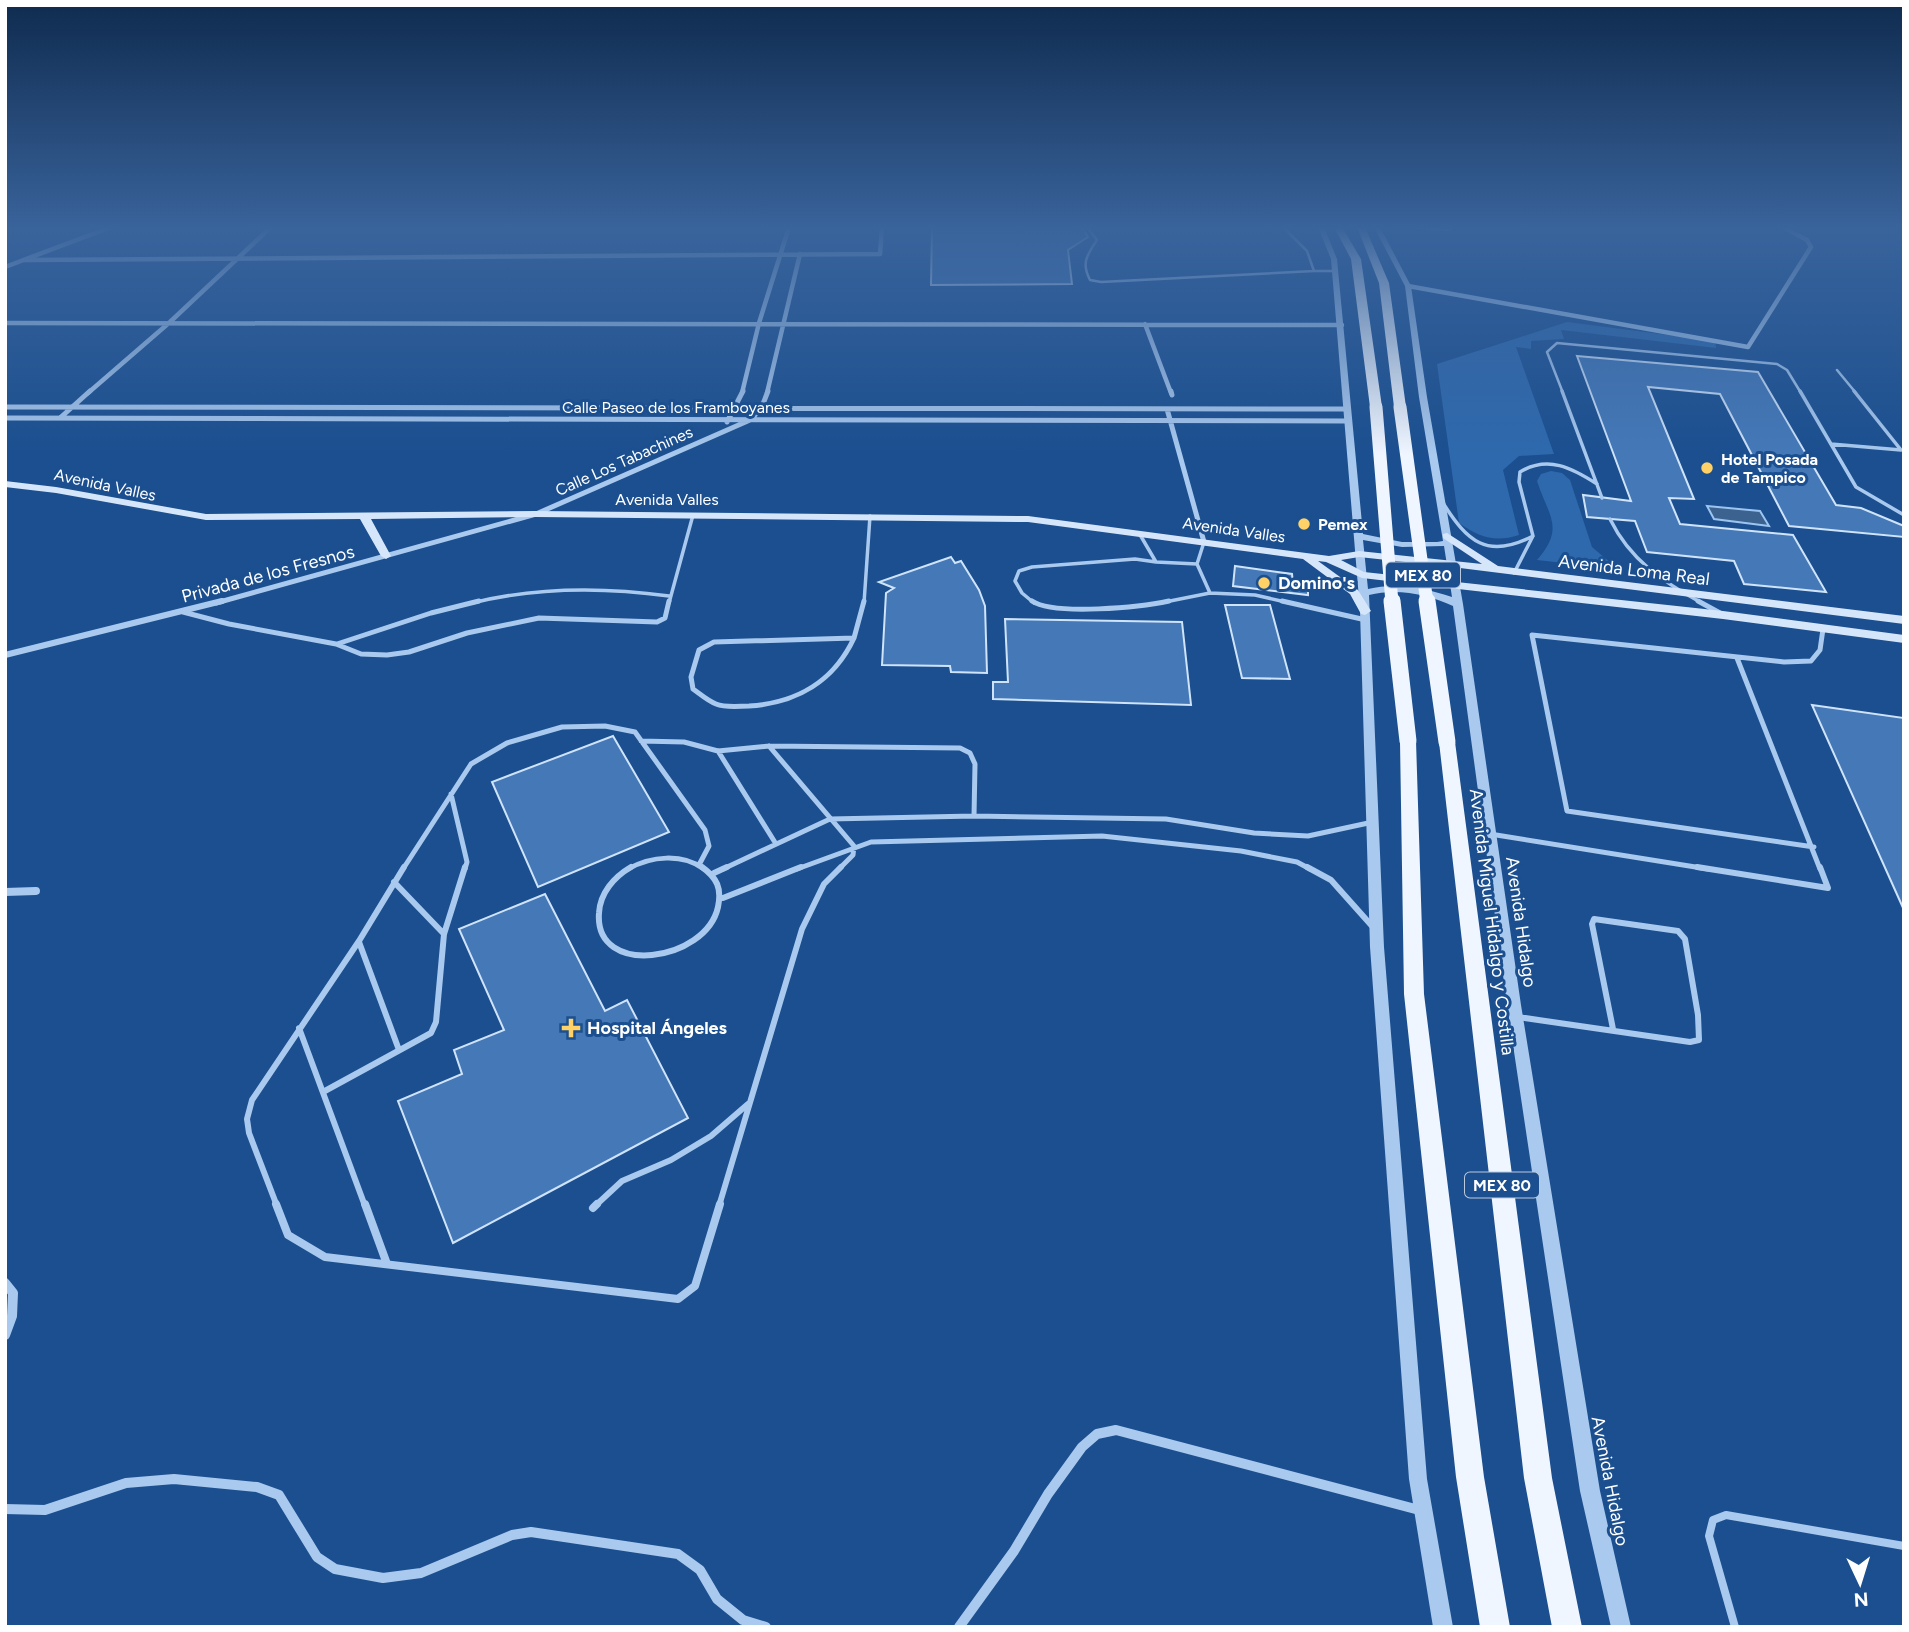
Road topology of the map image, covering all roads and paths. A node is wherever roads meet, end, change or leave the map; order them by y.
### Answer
1 (190, 303) edge
2 (765, 303) edge
3 (788, 303) edge
4 (1340, 303) edge
5 (1362, 303) edge
6 (1387, 303) edge
7 (1410, 303) edge
8 (1504, 303) edge
9 (1776, 303) edge
10 (5, 323) edge
11 (170, 323) junction
12 (759, 323) junction
13 (783, 323) junction
14 (1145, 324) junction
15 (1342, 325) junction
16 (1837, 370) dead end
17 (1172, 395) dead end
18 (5, 407) edge
19 (72, 407) junction
20 (737, 409) junction
21 (761, 409) junction
22 (1167, 409) junction
23 (1271, 409) junction
24 (1347, 415) junction
25 (5, 418) edge
26 (60, 418) junction
27 (729, 420) junction
28 (750, 420) junction
29 (1170, 421) junction
30 (1278, 421) junction
31 (721, 431) junction
32 (1831, 444) junction
33 (1902, 450) edge
34 (5, 484) edge
35 (1597, 484) junction
36 (1441, 498) junction
37 (1602, 498) dead end
38 (536, 514) junction
39 (693, 515) junction
40 (1904, 515) edge
41 (364, 516) junction
42 (870, 516) junction
43 (1610, 519) dead end
44 (1139, 533) junction
45 (1357, 535) junction
46 (1533, 536) junction
47 (1448, 540) junction
48 (1204, 542) junction
49 (1359, 554) junction
50 (1301, 555) junction
51 (386, 556) junction
52 (1329, 559) junction
53 (1156, 562) junction
54 (1197, 564) junction
55 (1452, 564) junction
56 (1500, 572) junction
57 (1513, 573) junction
58 (1362, 575) junction
59 (1455, 586) junction
60 (1210, 593) junction
61 (1364, 593) junction
62 (1686, 594) junction
63 (669, 596) junction
64 (1458, 604) junction
65 (183, 612) junction
66 (1366, 615) junction
67 (1723, 615) junction
68 (1904, 620) edge
69 (1823, 629) junction
70 (856, 638) junction
71 (1904, 639) edge
72 (336, 644) junction
73 (5, 655) edge
74 (1737, 658) junction
75 (641, 741) junction
76 (769, 746) junction
77 (718, 751) junction
78 (451, 794) junction
79 (974, 816) junction
80 (830, 819) junction
81 (1373, 822) junction
82 (1490, 834) junction
83 (776, 844) junction
84 (854, 846) junction
85 (1814, 847) junction
86 (700, 863) junction
87 (713, 873) junction
88 (394, 882) junction
89 (36, 891) dead end
90 (5, 892) edge
91 (723, 898) junction
92 (1376, 932) junction
93 (444, 934) junction
94 (359, 942) junction
95 (1516, 1017) junction
96 (299, 1027) junction
97 (1613, 1029) junction
98 (399, 1050) junction
99 (323, 1092) junction
100 (748, 1104) junction
101 (593, 1208) dead end
102 (387, 1264) junction
103 (5, 1283) edge
104 (5, 1335) edge
105 (5, 1508) edge
106 (1423, 1511) junction
107 (1904, 1546) edge
108 (766, 1627) edge
109 (959, 1627) edge
110 (1443, 1627) edge
111 (1496, 1627) edge
112 (1567, 1627) edge
113 (1621, 1627) edge
114 (1735, 1627) edge

1 - 11 street
2 - 12 street, Calle Los Tabachines
3 - 13 street
4 - 15 street
5 - 111 main road, MEX 80, bridge
6 - 112 main road, Avenida Miguel Hidalgo y Costilla / MEX 80, bridge
7 - 36 street, Avenida Hidalgo
8 - 9 street
10 - 11 street
11 - 12 street
11 - 19 street
12 - 13 street
12 - 20 street, Calle Los Tabachines
13 - 14 street
13 - 21 street
14 - 15 street
14 - 17 street
15 - 24 street
16 - 33 lane
18 - 19 street, Calle Paseo de los Framboyanes
19 - 20 street, Calle Paseo de los Framboyanes
19 - 26 street
20 - 21 street, Calle Paseo de los Framboyanes
20 - 27 street, Calle Los Tabachines
21 - 22 street, Calle Paseo de los Framboyanes
21 - 28 street, Calle Los Tabachines
22 - 23 street, Calle Paseo de los Framboyanes
22 - 29 street
23 - 24 street, Calle Paseo de los Framboyanes
23 - 30 street
24 - 30 street, Calle Paseo de los Framboyanes
24 - 45 street
25 - 26 street, Calle Paseo de los Framboyanes
26 - 27 street, Calle Paseo de los Framboyanes
27 - 28 street, Calle Paseo de los Framboyanes
27 - 31 street, Calle Los Tabachines
28 - 29 street, Calle Paseo de los Framboyanes
28 - 31 street, Calle Los Tabachines
29 - 30 street, Calle Paseo de los Framboyanes
29 - 48 street
31 - 38 street, Calle Los Tabachines
32 - 33 lane
32 - 35 lane
32 - 40 lane
34 - 41 main road, Avenida Valles
35 - 37 lane
35 - 46 lane
36 - 46 lane
36 - 47 street, Avenida Hidalgo
38 - 39 main road, Avenida Valles
38 - 41 main road, Avenida Valles
38 - 51 street, Privada de los Fresnos
39 - 42 main road, Avenida Valles
39 - 63 lane
41 - 51 main road
42 - 44 main road, Avenida Valles
42 - 70 lane
43 - 62 lane
44 - 48 main road, Avenida Valles
44 - 53 lane
45 - 47 street
45 - 49 street
46 - 57 lane
47 - 55 street, Avenida Hidalgo
47 - 56 main road
48 - 50 main road, Avenida Valles
48 - 54 lane
49 - 52 main road, Avenida Valles
49 - 55 main road, Avenida Loma Real
49 - 58 street
50 - 52 main road, Avenida Valles
50 - 66 main road
51 - 65 street, Privada de los Fresnos
52 - 58 main road, Avenida Valles
53 - 54 lane
53 - 60 lane
54 - 60 lane
55 - 56 main road, Avenida Loma Real
55 - 59 street, Avenida Hidalgo
56 - 57 main road, Avenida Loma Real
57 - 62 main road, Avenida Loma Real
58 - 59 main road, Avenida Loma Real
58 - 61 street
59 - 64 street, Avenida Hidalgo
59 - 67 main road, Avenida Loma Real
60 - 66 lane
61 - 64 street
61 - 66 street
62 - 67 lane
62 - 68 main road, Avenida Loma Real
63 - 72 lane
63 - 72 lane
64 - 82 street, Avenida Hidalgo
65 - 72 lane
65 - 73 street, Privada de los Fresnos
66 - 81 street
67 - 69 main road, Avenida Loma Real
69 - 71 main road, Avenida Loma Real
69 - 74 lane
70 - 70 lane
74 - 85 lane
74 - 85 lane
75 - 77 lane
75 - 78 lane
75 - 86 lane
76 - 77 lane
76 - 79 lane
76 - 80 lane
77 - 83 lane
78 - 88 lane
78 - 93 lane
79 - 80 lane
79 - 81 lane
80 - 83 lane
80 - 84 lane
81 - 92 street
82 - 85 lane
82 - 95 street, Avenida Hidalgo
83 - 87 lane
84 - 91 lane
84 - 92 lane
84 - 100 lane
86 - 87 lane
86 - 91 lane
87 - 91 lane
88 - 93 lane
88 - 94 lane
89 - 90 street
92 - 106 street
93 - 98 lane
94 - 96 lane
94 - 98 lane
95 - 97 lane
95 - 113 street, Avenida Hidalgo
96 - 99 lane
96 - 102 lane
97 - 97 lane
98 - 99 lane
99 - 102 lane
100 - 101 lane
100 - 102 lane
103 - 104 street
105 - 108 street
106 - 109 street
106 - 110 street
107 - 114 lane

